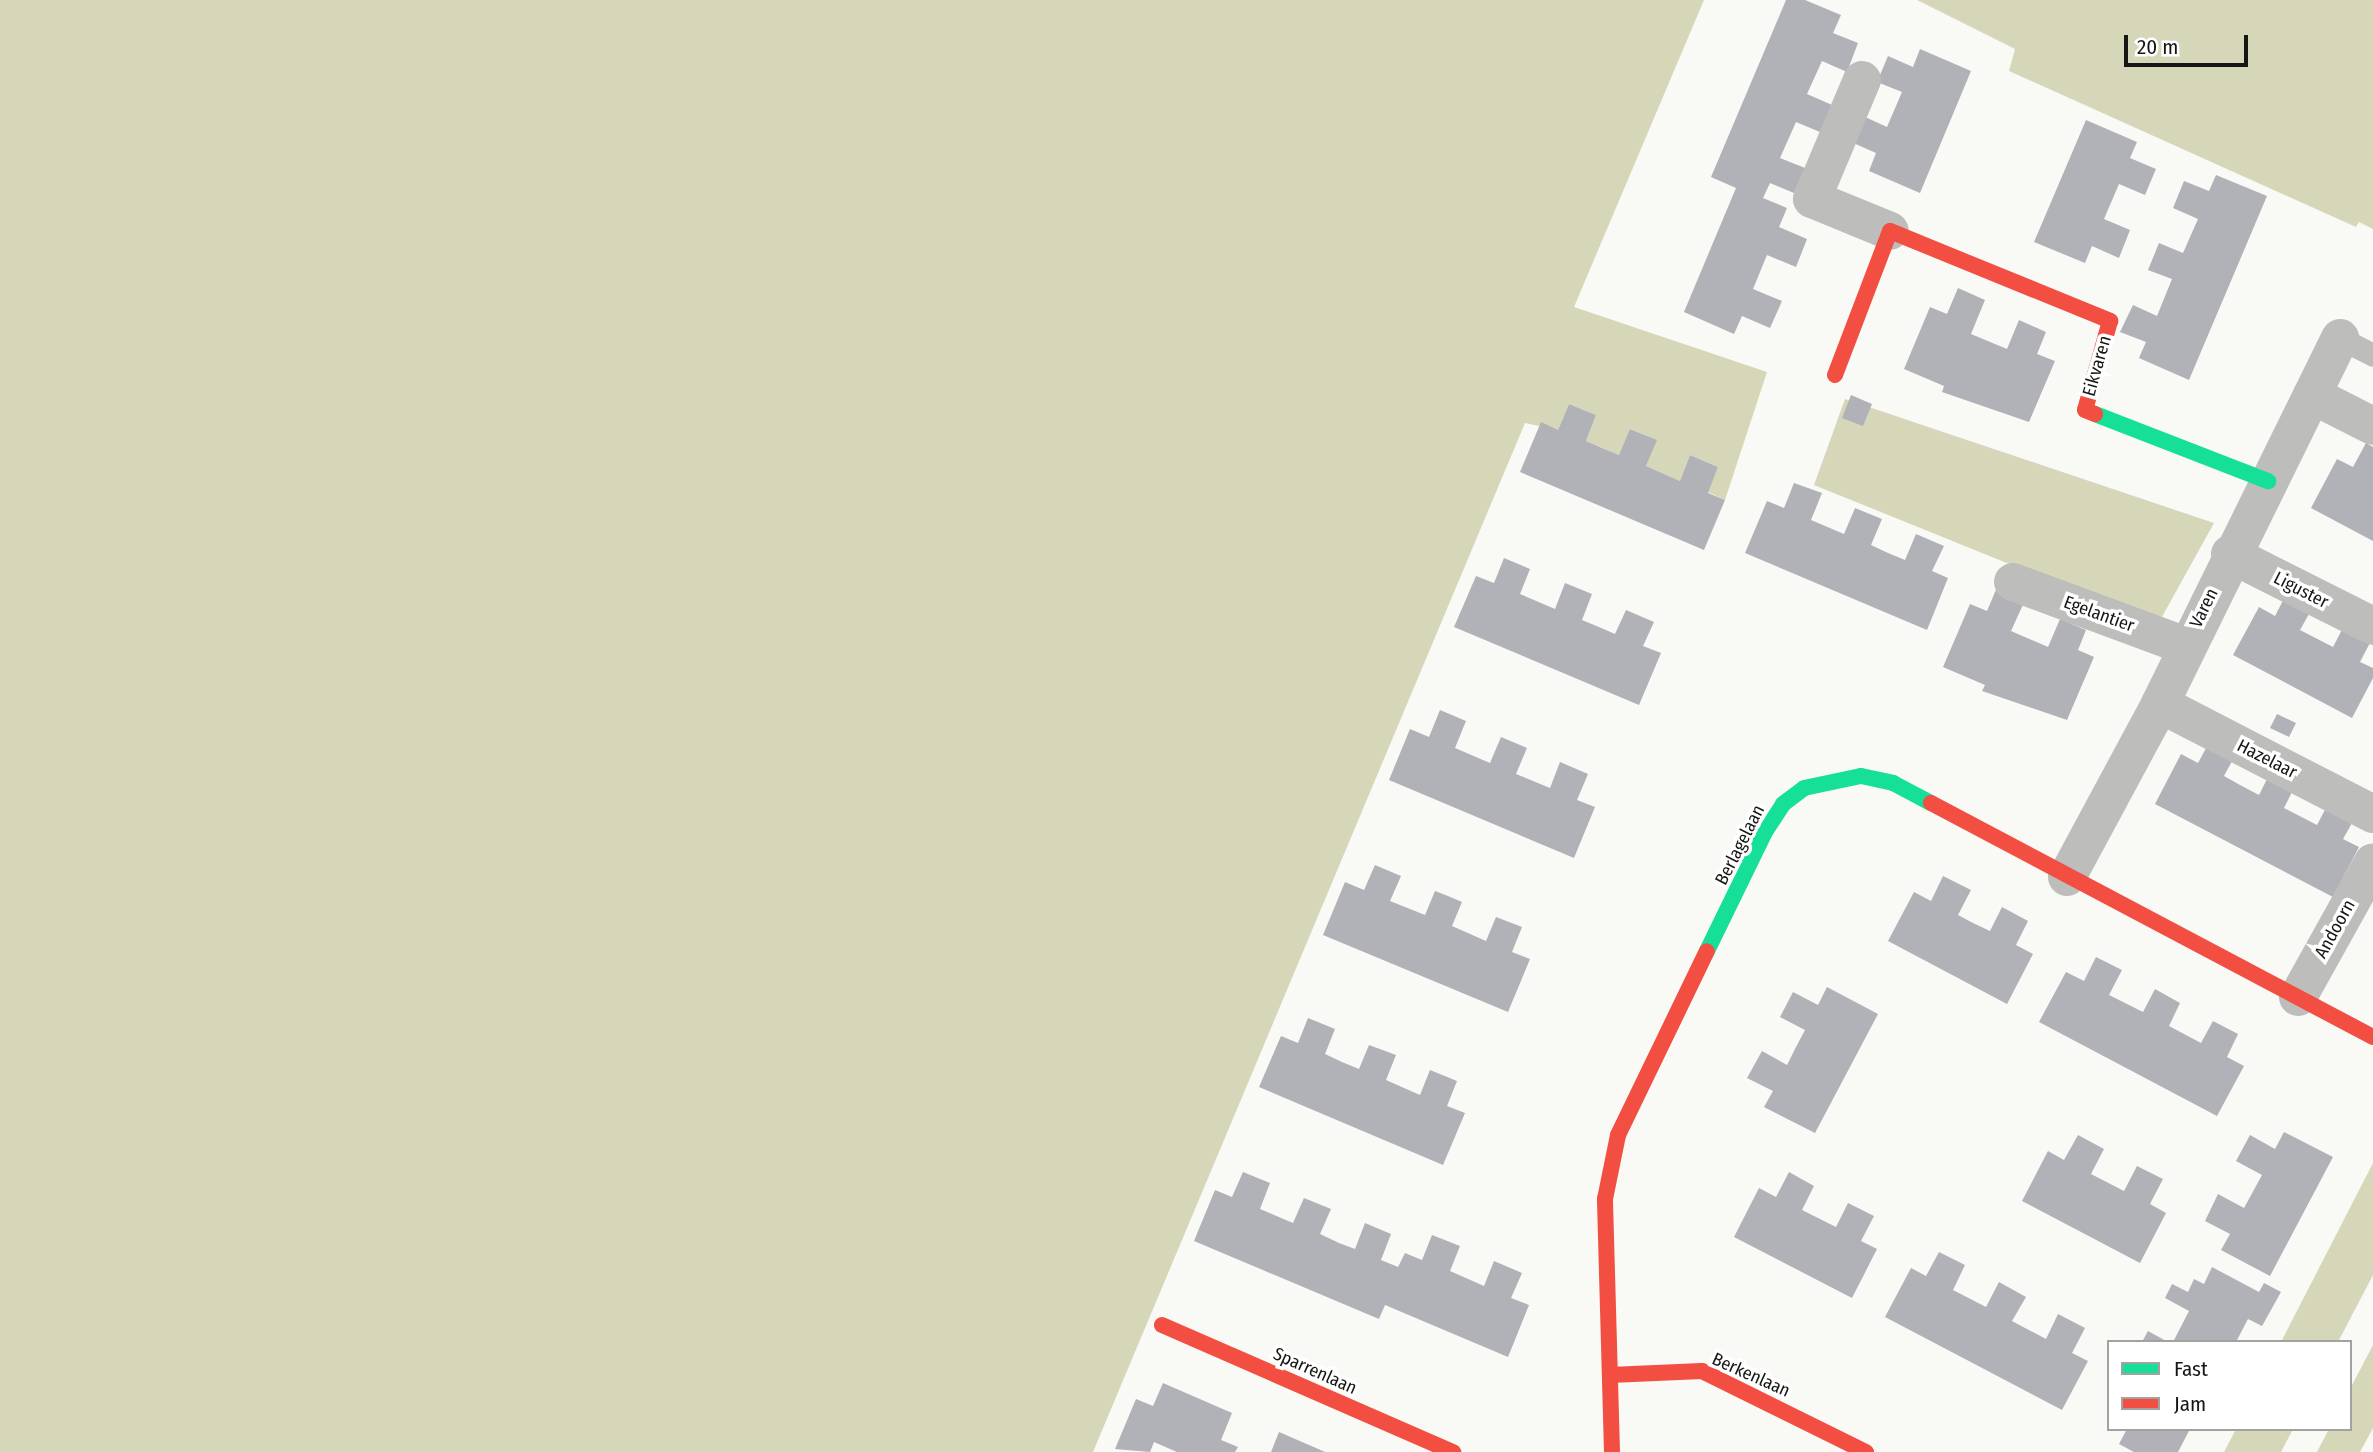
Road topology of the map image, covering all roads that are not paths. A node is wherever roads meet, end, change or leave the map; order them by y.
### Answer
1 (1862, 80) dead end
2 (1890, 231) junction
3 (2340, 338) joint
4 (2373, 355) edge
5 (1835, 375) dead end
6 (2312, 395) junction
7 (2373, 426) edge
8 (2268, 481) junction
9 (2230, 554) junction
10 (2013, 582) dead end
11 (2373, 626) edge
12 (2186, 646) junction
13 (2160, 704) junction
14 (2373, 814) edge
15 (2373, 862) edge
16 (2067, 877) junction
17 (2298, 997) junction
18 (2373, 1037) edge
19 (1162, 1325) dead end
20 (1610, 1375) junction
21 (1453, 1452) edge
22 (1612, 1452) edge
23 (1866, 1452) edge

1 - 2 street, Eikvaren
2 - 5 street
2 - 8 street, Eikvaren
3 - 4 lane
3 - 6 street, Varen
6 - 7 street
6 - 8 street, Varen
8 - 9 street, Varen
9 - 11 street, Liguster
9 - 12 street, Varen
10 - 12 street, Egelantier
12 - 13 street, Varen
13 - 14 street, Hazelaar
13 - 16 street, Varen
15 - 17 street, Andoorn
16 - 17 street, Berlagelaan
16 - 20 street, Berlagelaan
17 - 18 street, Berlagelaan
19 - 21 street, Sparrenlaan
20 - 22 street, Berlagelaan
20 - 23 street, Berkenlaan

